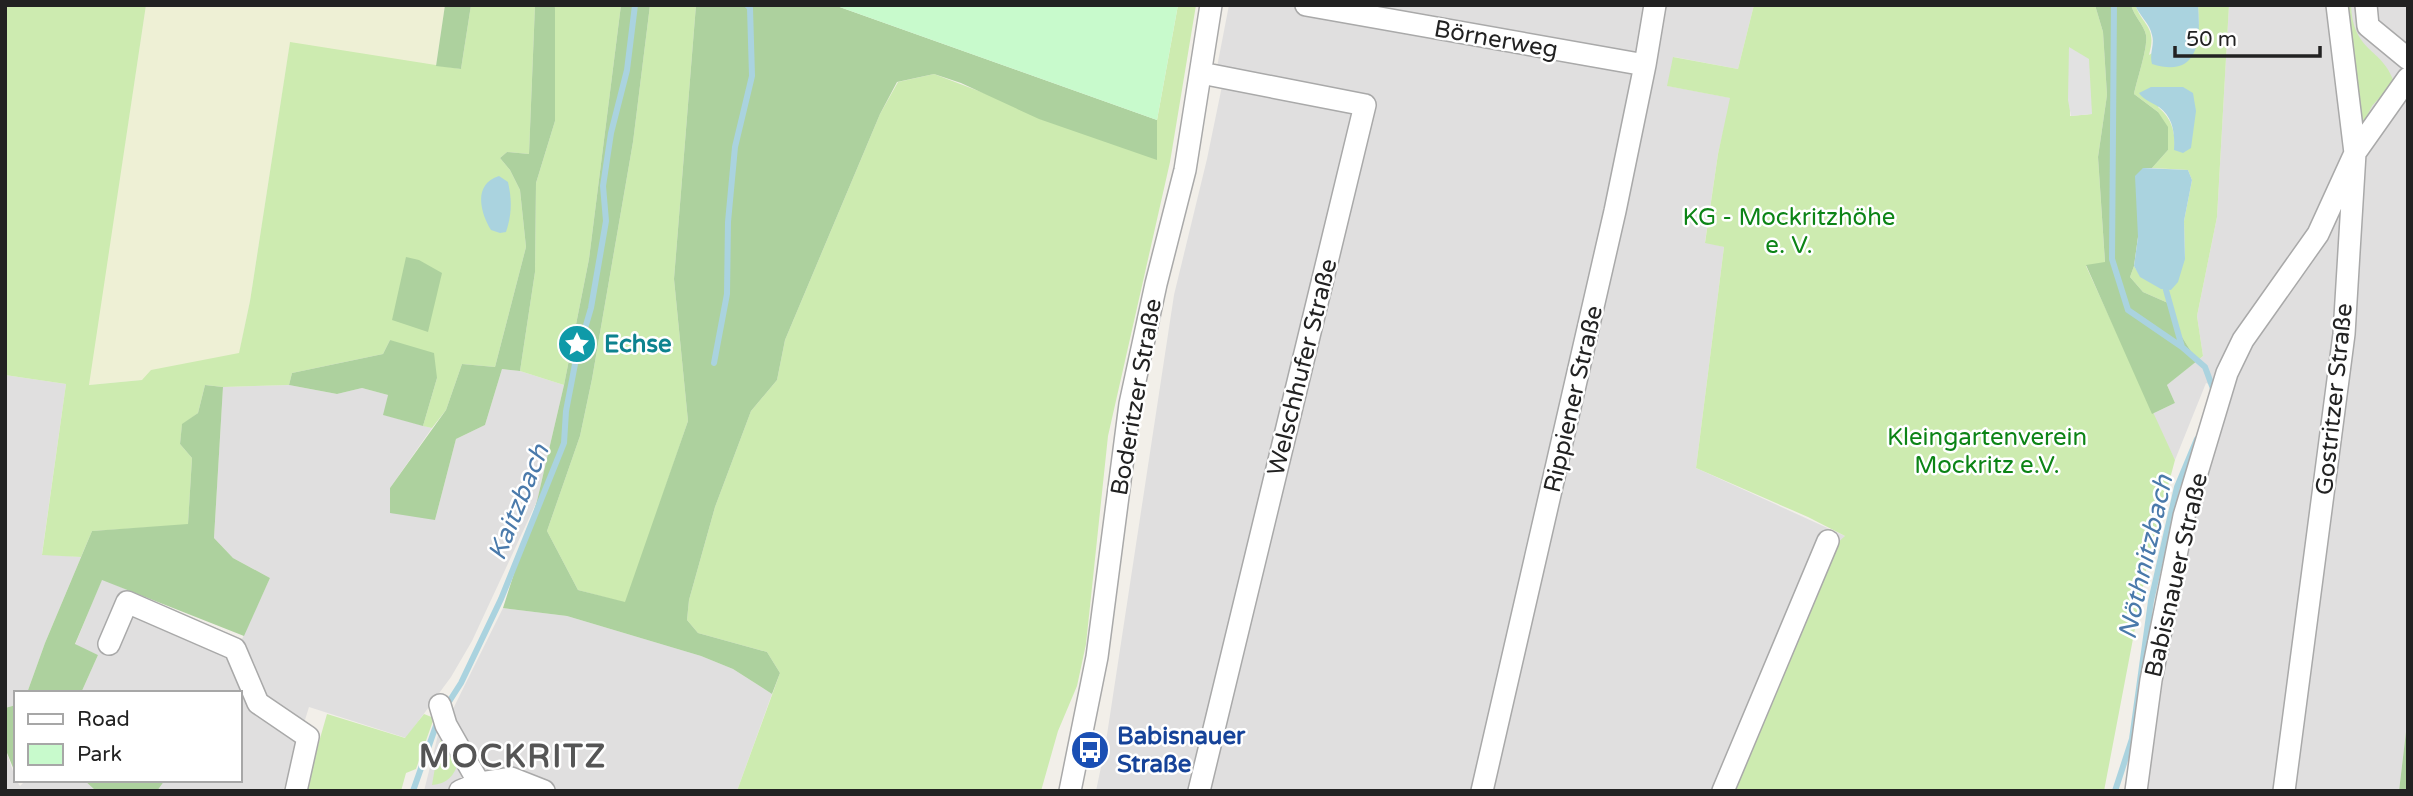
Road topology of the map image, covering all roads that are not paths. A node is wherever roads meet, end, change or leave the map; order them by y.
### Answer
1 (1210, 5) edge
2 (1306, 5) edge
3 (1655, 5) edge
4 (2337, 5) edge
5 (2366, 5) edge
6 (2408, 59) edge
7 (1645, 65) junction
8 (1202, 73) junction
9 (2408, 78) edge
10 (2355, 153) junction
11 (1828, 541) dead end
12 (109, 644) dead end
13 (443, 713) dead end
14 (469, 787) edge
15 (543, 790) edge
16 (296, 791) edge
17 (1070, 791) edge
18 (1199, 791) edge
19 (1482, 791) edge
20 (1723, 791) edge
21 (2136, 791) edge
22 (2284, 791) edge

1 - 8 street, Boderitzer Straße
2 - 7 street, Börnerweg
3 - 7 street, Rippiener Straße
4 - 10 street, Gostritzer Straße
5 - 6 street
7 - 19 street, Rippiener Straße
8 - 17 street, Boderitzer Straße
8 - 18 street, Welschhufer Straße
9 - 10 street, Babisnauer Straße
10 - 21 street, Babisnauer Straße
10 - 22 street, Gostritzer Straße
11 - 20 street
12 - 16 street
13 - 14 street
14 - 15 street

